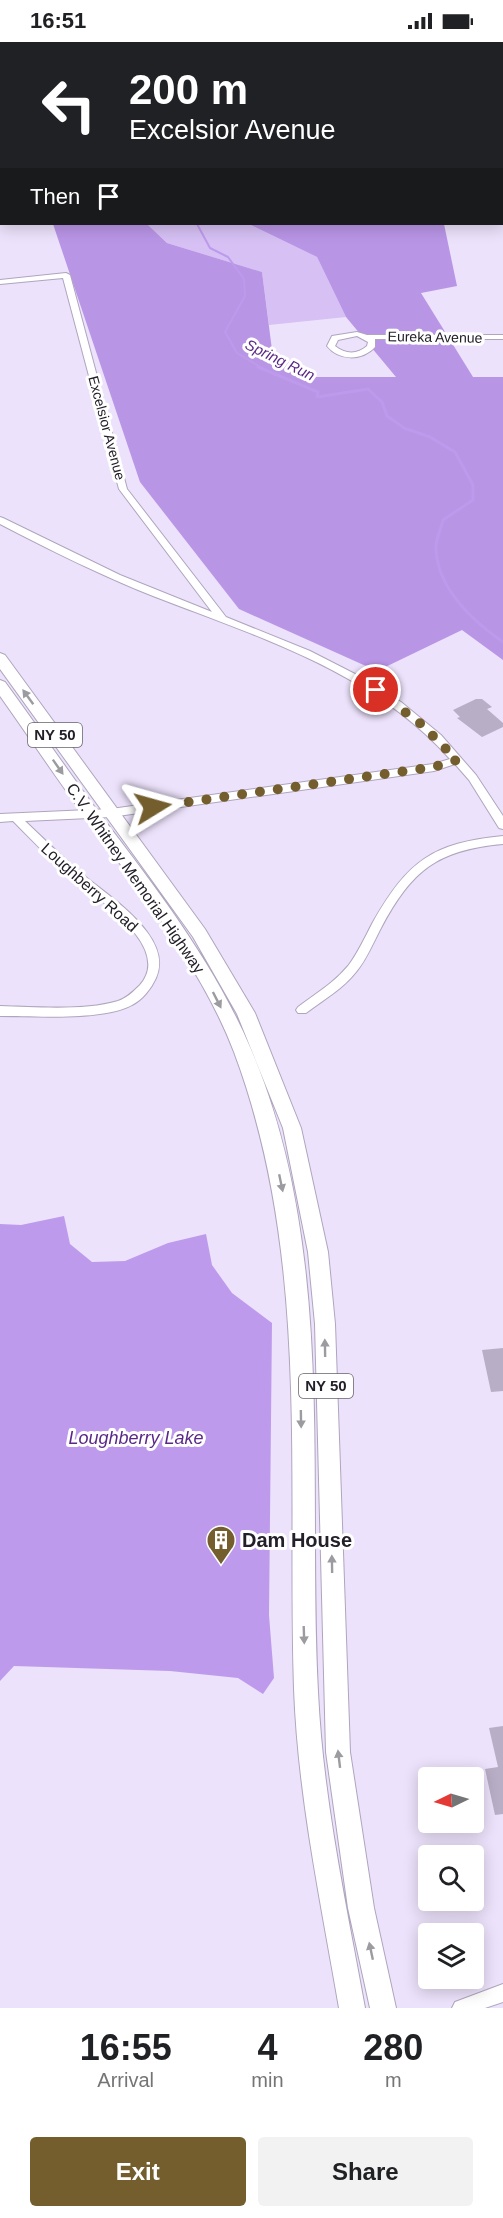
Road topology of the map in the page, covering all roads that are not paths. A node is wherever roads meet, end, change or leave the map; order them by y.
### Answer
1 (0, 282) edge
2 (367, 337) dead end
3 (503, 337) edge
4 (0, 520) edge
5 (222, 618) junction
6 (0, 658) edge
7 (0, 685) edge
8 (457, 760) junction
9 (101, 812) junction
10 (16, 818) junction
11 (0, 819) edge
12 (503, 825) edge
13 (503, 840) edge
14 (302, 1010) dead end
15 (0, 1011) edge
16 (503, 1993) edge
17 (352, 2008) edge
18 (383, 2008) edge
19 (462, 2008) edge

1 - 5 street, Excelsior Avenue
2 - 3 street, Eureka Avenue
4 - 5 street
5 - 8 street
9 -> 6 highway, C.V. Whitney Memorial Highway / NY 50
7 -> 9 highway, C.V. Whitney Memorial Highway / NY 50
8 - 9 street
8 - 12 street
9 - 10 street
9 -> 17 highway, C.V. Whitney Memorial Highway / NY 50
18 -> 9 highway, C.V. Whitney Memorial Highway / NY 50
10 - 11 street
10 - 15 street, Loughberry Road
13 - 14 street
16 - 19 street

